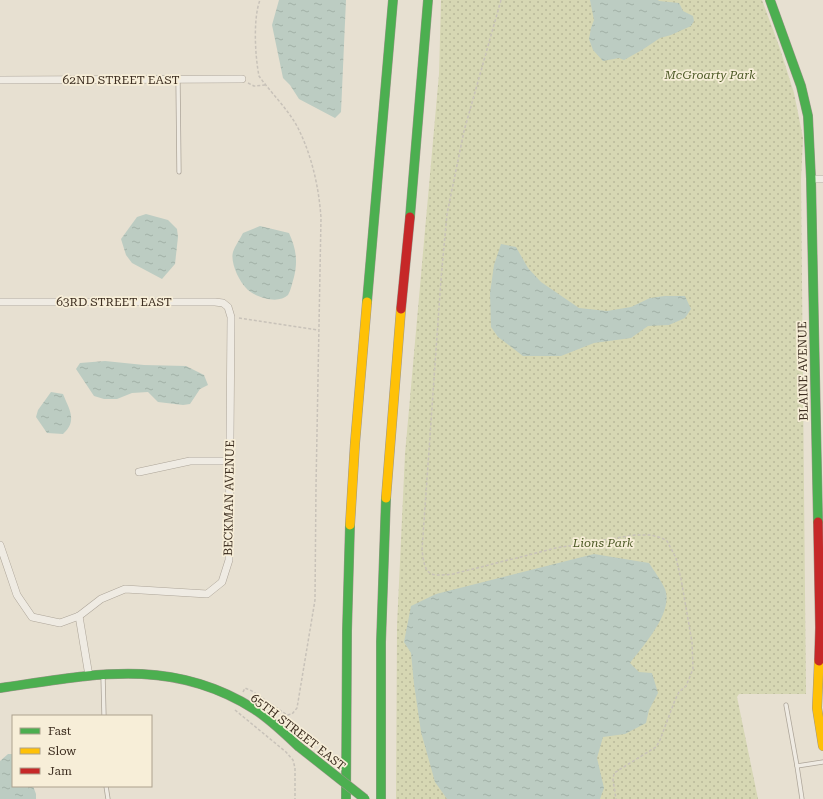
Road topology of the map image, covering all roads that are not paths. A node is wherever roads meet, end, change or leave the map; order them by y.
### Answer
1 (392, 0) edge
2 (428, 0) edge
3 (770, 0) edge
4 (0, 80) edge
5 (178, 80) junction
6 (242, 80) road end
7 (179, 172) dead end
8 (812, 179) junction
9 (823, 179) edge
10 (0, 302) edge
11 (228, 307) joint
12 (229, 461) junction
13 (139, 472) dead end
14 (820, 500) edge
15 (0, 545) edge
16 (79, 616) junction
17 (822, 628) edge
18 (103, 675) junction
19 (89, 676) junction
20 (0, 688) edge
21 (786, 705) dead end
22 (104, 715) edge
23 (823, 746) edge
24 (823, 762) edge
25 (797, 766) junction
26 (106, 787) edge
27 (108, 799) edge
28 (346, 799) edge
29 (365, 799) edge
30 (381, 799) edge
31 (802, 799) edge

1 - 28 main road
2 - 30 main road
3 - 8 main road, BLAINE AVENUE
4 - 5 street, 62ND STREET EAST
5 - 6 street, 62ND STREET EAST
5 - 7 lane
8 - 9 street
8 - 14 main road, BLAINE AVENUE
10 - 11 street, 63RD STREET EAST
11 - 12 street, BECKMAN AVENUE
12 - 13 street
12 - 16 street, BECKMAN AVENUE
14 - 17 main road, BLAINE AVENUE
15 - 16 street, BECKMAN AVENUE
16 - 19 street
17 - 23 main road, BLAINE AVENUE
18 - 19 main road, 65TH STREET EAST
18 - 22 lane
18 - 29 main road, 65TH STREET EAST, bridge
19 - 20 main road, 65TH STREET EAST
21 - 25 lane
24 - 25 lane
25 - 31 lane
26 - 27 lane

